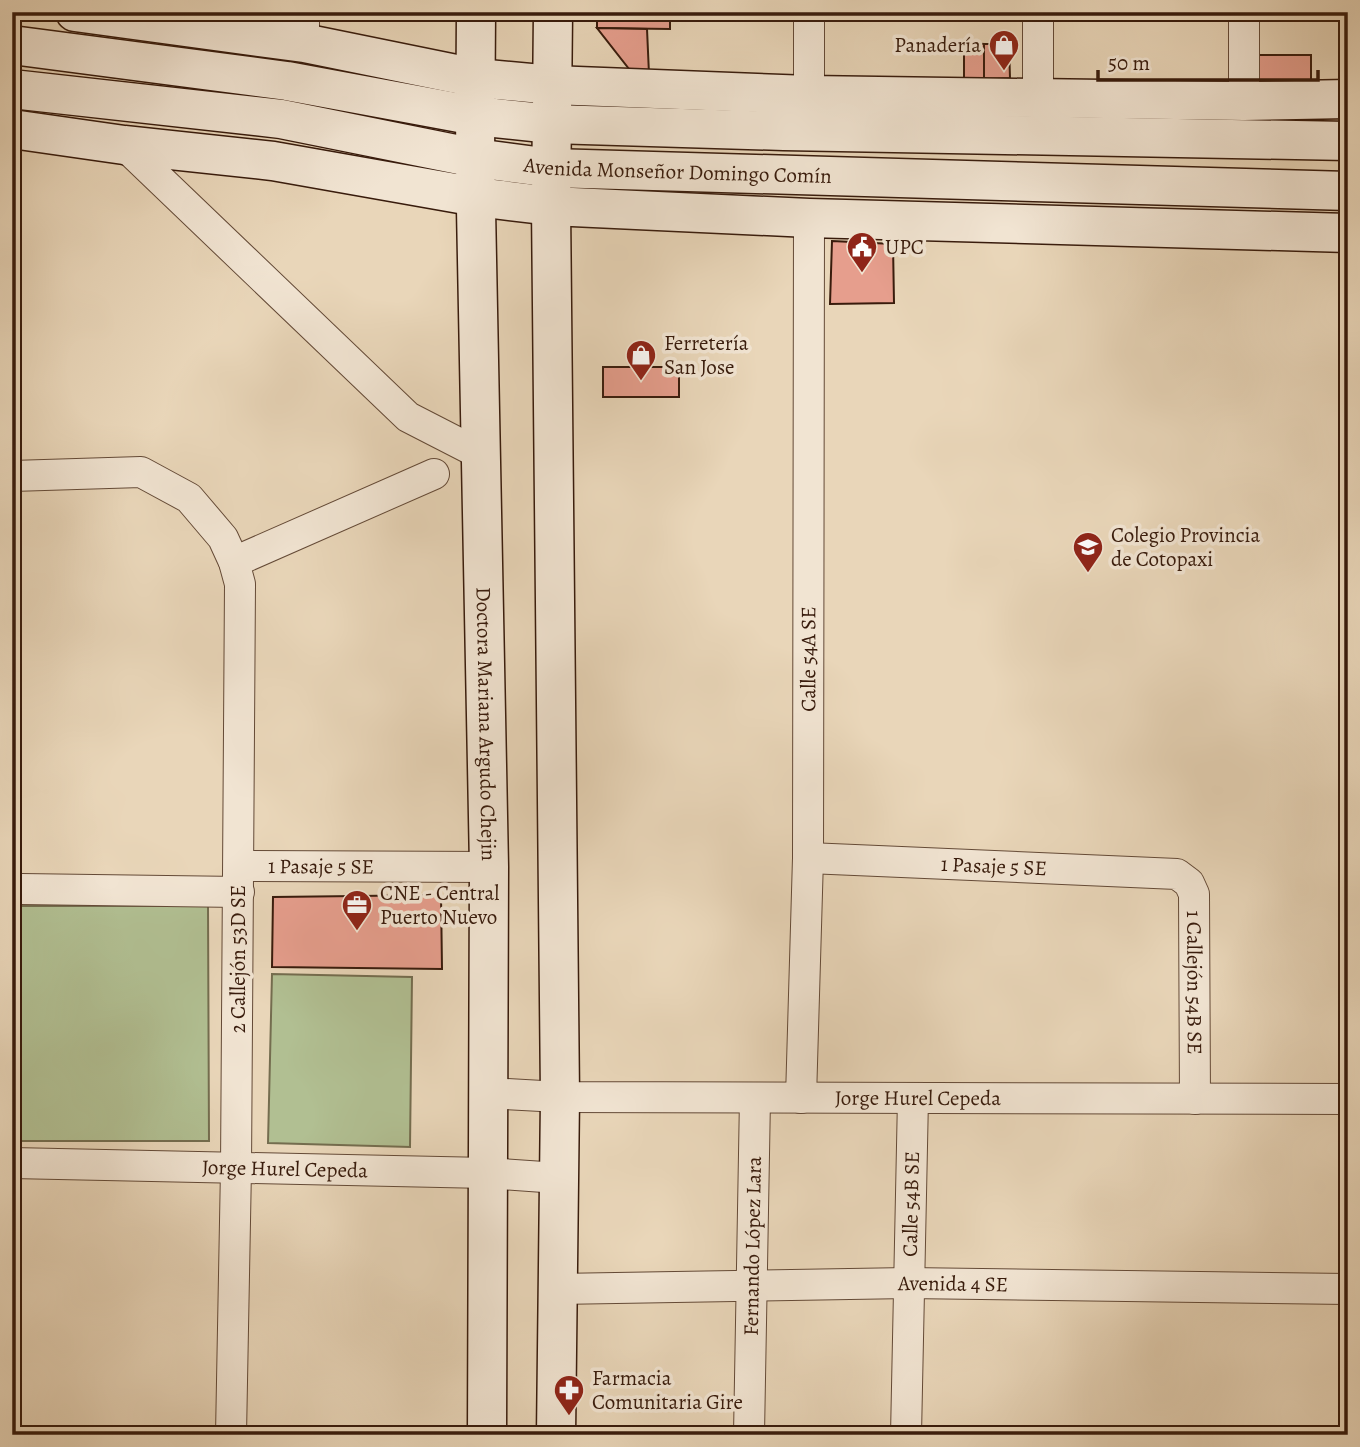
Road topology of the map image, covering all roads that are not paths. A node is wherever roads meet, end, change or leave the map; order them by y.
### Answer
1 (75, 12) edge
2 (476, 12) edge
3 (553, 12) edge
4 (808, 12) edge
5 (1038, 12) edge
6 (1244, 12) edge
7 (304, 28) edge
8 (12, 45) edge
9 (476, 78) junction
10 (552, 86) junction
11 (12, 89) edge
12 (809, 96) junction
13 (1038, 97) junction
14 (1348, 99) edge
15 (1244, 101) junction
16 (476, 116) junction
17 (552, 124) junction
18 (12, 129) edge
19 (1348, 141) edge
20 (124, 145) junction
21 (475, 158) junction
22 (551, 168) junction
23 (1348, 191) edge
24 (477, 197) junction
25 (551, 206) junction
26 (809, 218) junction
27 (1348, 233) edge
28 (482, 455) junction
29 (433, 474) dead end
30 (12, 477) edge
31 (234, 562) junction
32 (808, 858) junction
33 (489, 867) junction
34 (1177, 874) joint
35 (239, 879) junction
36 (21, 889) dead end
37 (488, 1093) junction
38 (560, 1097) junction
39 (755, 1098) junction
40 (801, 1098) junction
41 (913, 1098) junction
42 (1195, 1099) junction
43 (1348, 1099) edge
44 (12, 1163) edge
45 (236, 1168) junction
46 (487, 1173) junction
47 (558, 1178) junction
48 (908, 1283) junction
49 (750, 1286) junction
50 (557, 1289) junction
51 (1348, 1289) edge
52 (231, 1435) edge
53 (486, 1435) edge
54 (556, 1435) edge
55 (749, 1435) edge
56 (906, 1435) edge

1 - 7 main road
2 - 9 main road, Doctora Mariana Argudo Chejin
3 - 10 main road
4 - 12 street
5 - 13 street
6 - 15 street
7 - 9 main road
8 - 16 main road, Avenida Monseñor Domingo Comín
9 - 10 main road
9 - 16 main road, Doctora Mariana Argudo Chejin
10 - 12 main road
10 - 17 main road
11 - 21 main road, Avenida Monseñor Domingo Comín
12 - 13 main road
13 - 15 main road
14 - 15 main road
16 - 17 main road, Avenida Monseñor Domingo Comín
16 - 21 main road, Doctora Mariana Argudo Chejin
17 - 19 main road, Avenida Monseñor Domingo Comín
17 - 22 main road
18 - 20 main road, Avenida Monseñor Domingo Comín
20 - 24 main road, Avenida Monseñor Domingo Comín
20 - 28 street
21 - 22 main road, Avenida Monseñor Domingo Comín
21 - 24 main road, Doctora Mariana Argudo Chejin
22 - 23 main road, Avenida Monseñor Domingo Comín
22 - 25 main road
24 - 25 main road, Avenida Monseñor Domingo Comín
24 - 28 main road, Doctora Mariana Argudo Chejin
25 - 26 main road, Avenida Monseñor Domingo Comín
25 - 38 main road
26 - 27 main road, Avenida Monseñor Domingo Comín
26 - 32 street, Calle 54A SE
28 - 33 main road, Doctora Mariana Argudo Chejin
29 - 31 street
30 - 31 street, 2 Callejón 53D SE
31 - 35 street, 2 Callejón 53D SE
32 - 34 street, 1 Pasaje 5 SE
32 - 40 street, Calle 54A SE
33 - 35 street, 1 Pasaje 5 SE
33 - 37 main road, Doctora Mariana Argudo Chejin
34 - 42 street, 1 Callejón 54B SE
35 - 36 street, 1 Pasaje 5 SE
35 - 45 street, 2 Callejón 53D SE
37 - 38 street, Jorge Hurel Cepeda
37 - 46 main road, Doctora Mariana Argudo Chejin
38 - 39 street, Jorge Hurel Cepeda
38 - 47 main road
39 - 40 street, Jorge Hurel Cepeda
39 - 49 street, Fernando López Lara
40 - 41 street, Jorge Hurel Cepeda
41 - 42 street, Jorge Hurel Cepeda
41 - 48 street, Calle 54B SE
42 - 43 street, Jorge Hurel Cepeda
44 - 45 street, Jorge Hurel Cepeda
45 - 46 street, Jorge Hurel Cepeda
45 - 52 street, 2 Callejón 53D SE
46 - 47 street, Jorge Hurel Cepeda
46 - 53 main road, Doctora Mariana Argudo Chejin
47 - 50 main road
48 - 49 street, Avenida 4 SE
48 - 51 street, Avenida 4 SE
48 - 56 street, Calle 54B SE
49 - 50 street, Avenida 4 SE
49 - 55 street, Fernando López Lara
50 - 54 main road

